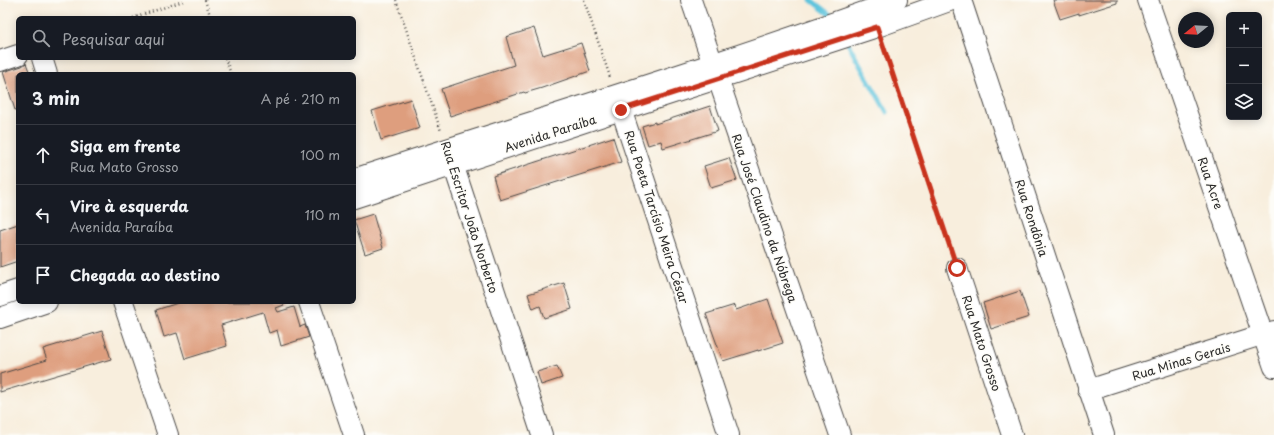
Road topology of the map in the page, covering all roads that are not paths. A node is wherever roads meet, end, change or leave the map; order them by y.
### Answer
1 (691, 0) edge
2 (897, 0) edge
3 (952, 0) edge
4 (962, 0) edge
5 (1148, 0) edge
6 (865, 21) junction
7 (16, 56) edge
8 (43, 60) edge
9 (0, 61) edge
10 (715, 71) junction
11 (46, 72) edge
12 (618, 102) junction
13 (450, 157) junction
14 (356, 179) edge
15 (356, 197) edge
16 (957, 268) road end
17 (16, 291) edge
18 (0, 296) edge
19 (41, 304) edge
20 (124, 304) edge
21 (310, 304) edge
22 (0, 318) edge
23 (1269, 333) edge
24 (1274, 367) edge
25 (1088, 390) junction
26 (168, 435) edge
27 (354, 435) edge
28 (542, 435) edge
29 (729, 435) edge
30 (840, 435) edge
31 (1012, 435) edge
32 (1104, 435) edge

1 - 10 street, Rua José Claudino da Nóbrega
2 - 6 street, Avenida Paraíba
3 - 6 street, Avenida Paraíba
4 - 25 street, Rua Rondônia
5 - 23 street, Rua Acre
6 - 10 street, Avenida Paraíba
7 - 9 street
8 - 11 street
10 - 12 street, Avenida Paraíba
10 - 30 street, Rua José Claudino da Nóbrega
12 - 13 street, Avenida Paraíba
12 - 29 street, Rua Poeta Tarcísio Meira César
13 - 14 street, Avenida Paraíba
13 - 15 street, Avenida Paraíba
13 - 28 street, Rua Escritor João Norberto
16 - 31 street, Rua Mato Grosso
17 - 18 street
19 - 22 street
20 - 26 street
21 - 27 street
23 - 24 street, Rua Acre
23 - 25 street, Rua Minas Gerais
25 - 32 street, Rua Rondônia

